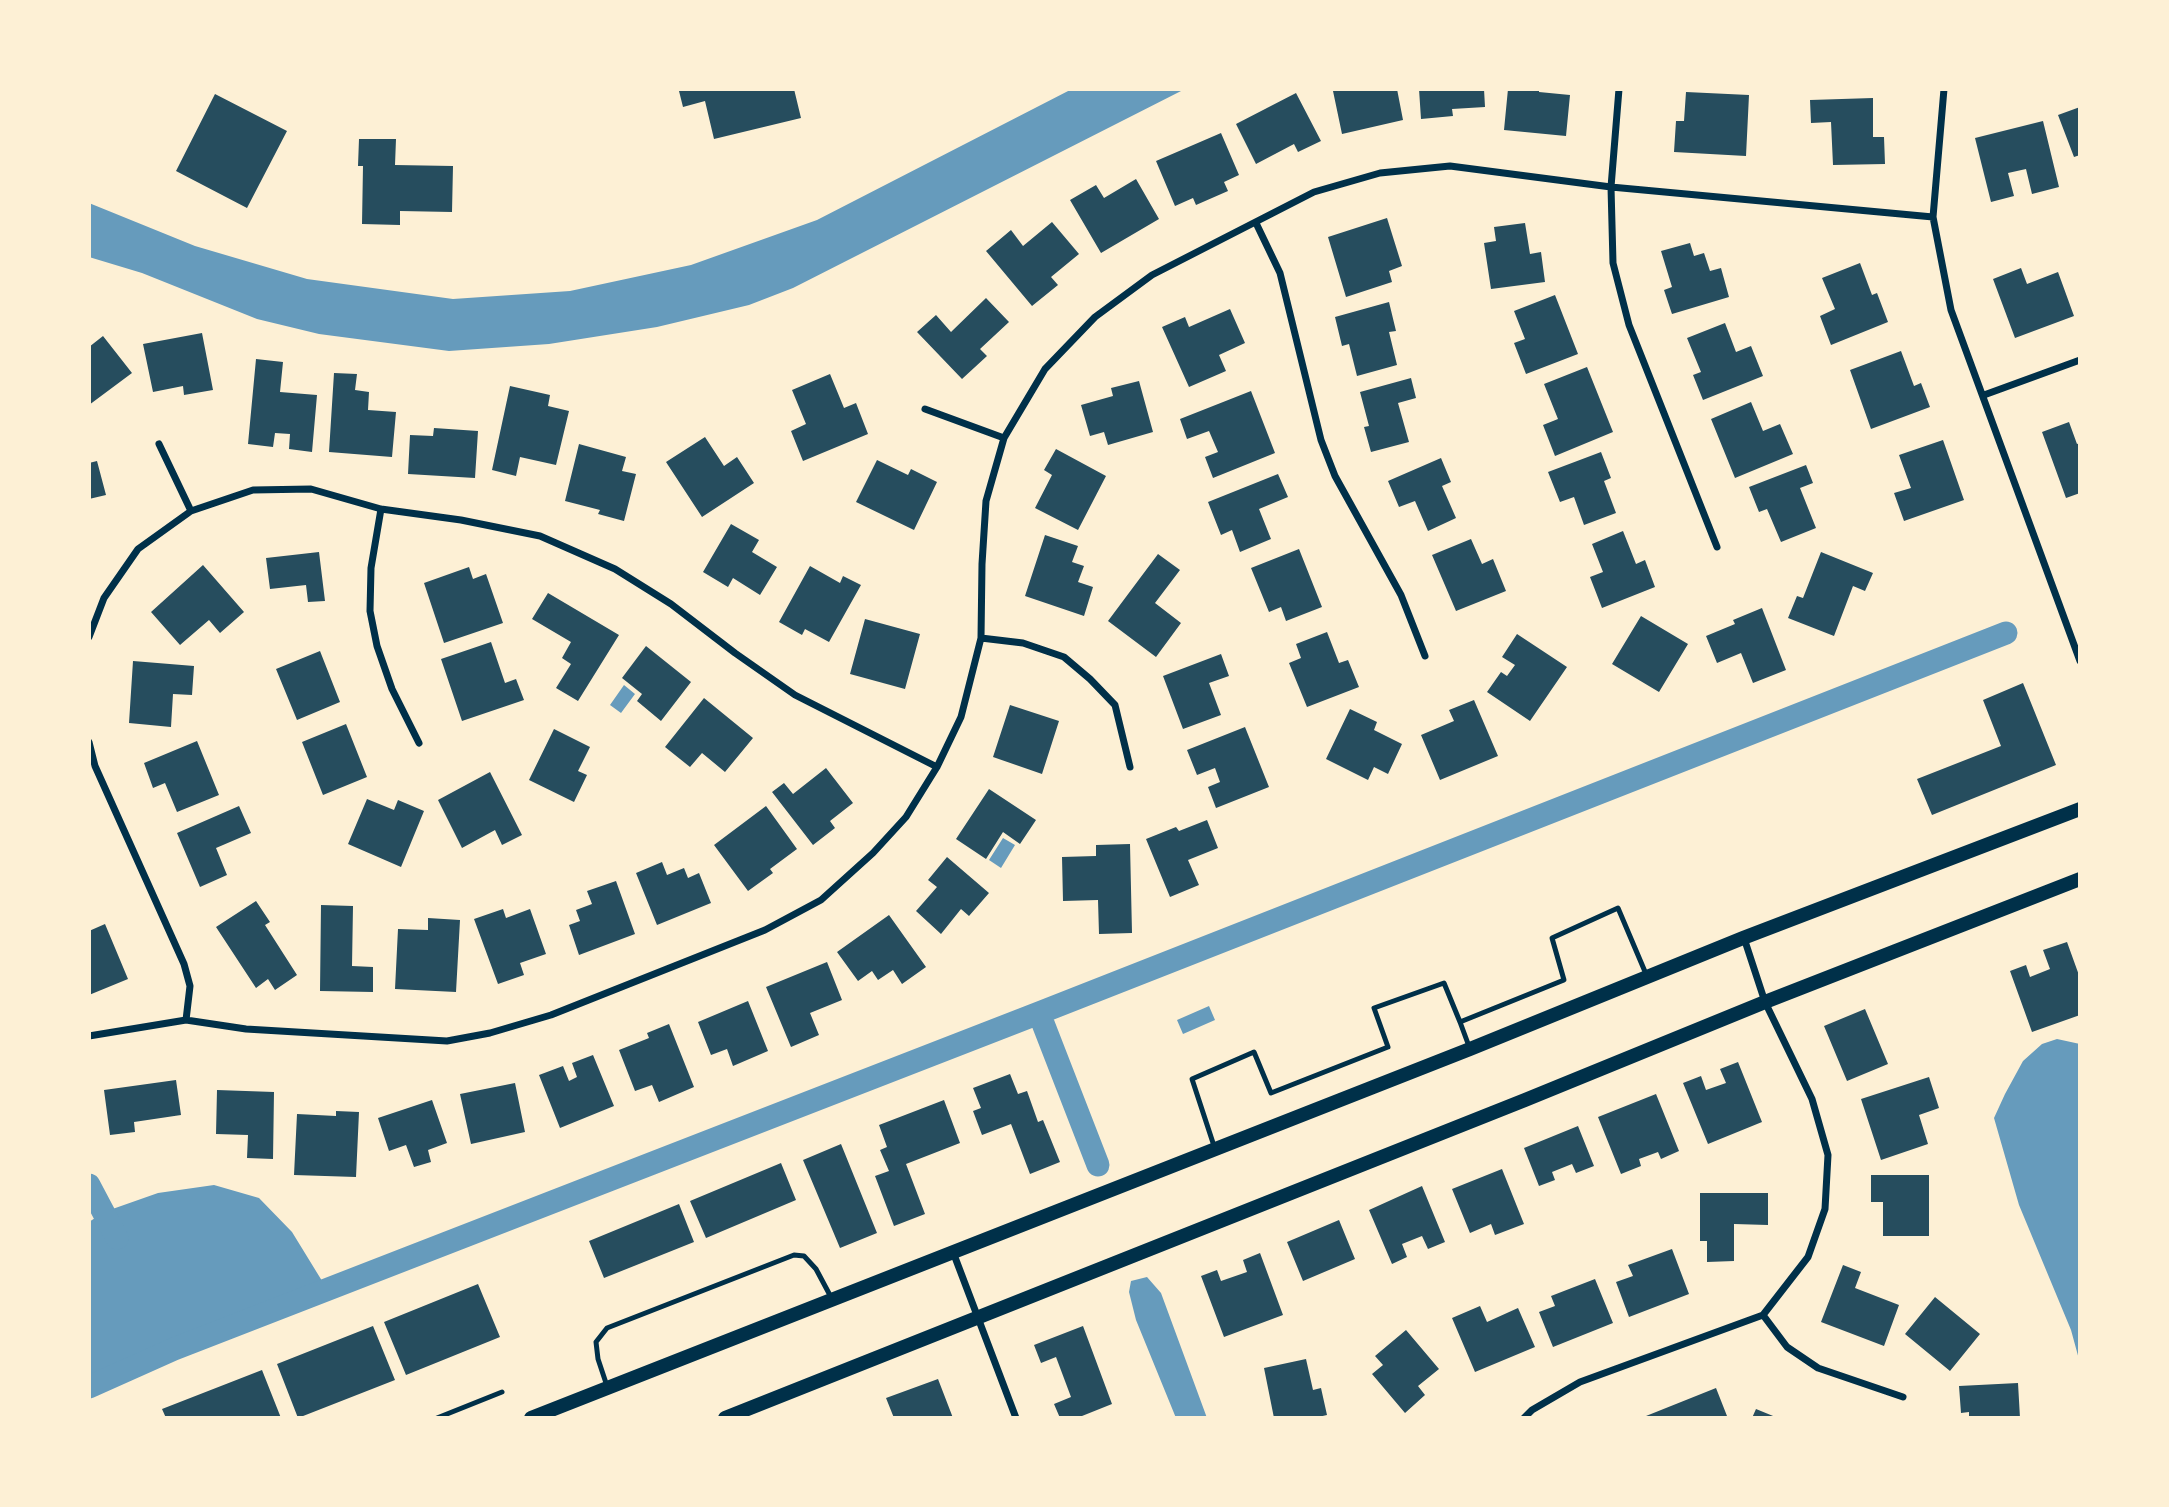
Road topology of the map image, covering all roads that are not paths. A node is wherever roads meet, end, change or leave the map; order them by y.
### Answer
1 (1619, 89) edge
2 (1944, 89) edge
3 (1611, 187) junction
4 (1933, 217) junction
5 (1256, 223) junction
6 (2080, 360) edge
7 (1984, 395) junction
8 (925, 409) dead end
9 (1004, 438) junction
10 (159, 444) dead end
11 (380, 509) junction
12 (191, 512) junction
13 (1717, 547) dead end
14 (89, 637) edge
15 (981, 638) junction
16 (1424, 656) dead end
17 (2080, 661) edge
18 (89, 742) edge
19 (419, 743) dead end
20 (937, 767) junction
21 (1130, 767) dead end
22 (2080, 809) edge
23 (2080, 878) edge
24 (1744, 938) junction
25 (1647, 977) junction
26 (1765, 1002) junction
27 (187, 1020) junction
28 (1460, 1022) junction
29 (89, 1036) edge
30 (1470, 1049) junction
31 (1215, 1149) junction
32 (953, 1252) junction
33 (832, 1299) junction
34 (1763, 1315) junction
35 (977, 1316) junction
36 (607, 1388) junction
37 (502, 1392) dead end
38 (1903, 1397) dead end
39 (437, 1418) edge
40 (531, 1418) edge
41 (725, 1418) edge
42 (1016, 1418) edge
43 (1524, 1418) edge

1 - 3 street
2 - 4 street
3 - 4 street
3 - 5 street
3 - 13 street
4 - 7 street
5 - 9 street
5 - 16 street
6 - 7 street
7 - 17 street
8 - 9 street
9 - 15 street
10 - 12 street
11 - 12 street
11 - 19 street
11 - 20 street
12 - 14 street
15 - 20 street
15 - 21 street
18 - 27 street
20 - 27 street
22 - 24 main road
23 - 26 main road
24 - 25 main road
24 - 26 street
25 - 28 lane
25 - 30 main road
26 - 34 street
26 - 35 main road
27 - 29 street
28 - 30 lane
28 - 31 lane
30 - 31 main road
31 - 32 main road
32 - 33 main road
32 - 35 street
33 - 36 main road
33 - 36 lane
34 - 38 street
34 - 43 street
35 - 41 main road
35 - 42 street
36 - 40 main road
37 - 39 lane

